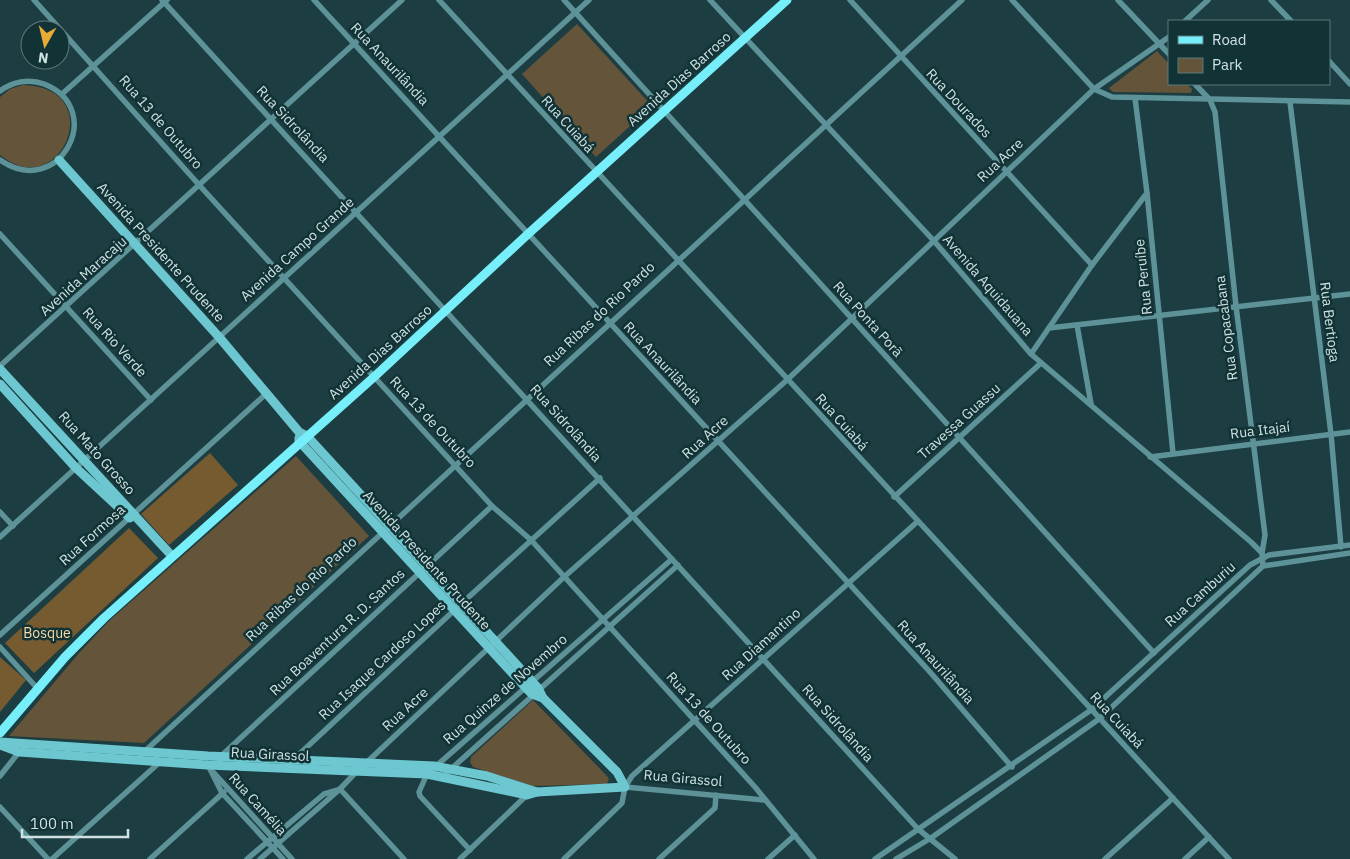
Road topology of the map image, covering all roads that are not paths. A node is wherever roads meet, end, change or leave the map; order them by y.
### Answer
1 (34, 0) edge
2 (314, 0) edge
3 (402, 0) edge
4 (438, 0) edge
5 (564, 0) edge
6 (589, 0) edge
7 (710, 0) edge
8 (787, 0) edge
9 (850, 0) edge
10 (962, 0) edge
11 (1012, 0) edge
12 (1118, 0) edge
13 (1208, 0) edge
14 (1271, 0) edge
15 (165, 1) edge
16 (575, 12) junction
17 (1186, 20) edge
18 (1290, 20) edge
19 (745, 38) junction
20 (1168, 38) edge
21 (354, 44) junction
22 (1160, 44) junction
23 (1168, 53) edge
24 (900, 57) junction
25 (1330, 62) edge
26 (94, 65) junction
27 (507, 75) junction
28 (1350, 84) edge
29 (1196, 85) edge
30 (1094, 89) junction
31 (0, 91) edge
32 (62, 94) junction
33 (1134, 98) junction
34 (1210, 100) junction
35 (1290, 102) junction
36 (1350, 102) edge
37 (664, 113) junction
38 (273, 119) junction
39 (825, 124) junction
40 (439, 137) junction
41 (0, 160) edge
42 (59, 160) junction
43 (1005, 171) junction
44 (596, 173) junction
45 (200, 186) junction
46 (1147, 193) junction
47 (743, 199) junction
48 (357, 212) junction
49 (0, 234) edge
50 (528, 234) junction
51 (934, 241) junction
52 (136, 244) junction
53 (677, 260) junction
54 (1092, 265) junction
55 (284, 279) junction
56 (1350, 294) edge
57 (1314, 298) junction
58 (1236, 306) junction
59 (66, 307) junction
60 (445, 312) junction
61 (1159, 316) junction
62 (851, 319) junction
63 (609, 322) junction
64 (1077, 326) junction
65 (1049, 328) junction
66 (219, 337) junction
67 (1031, 354) junction
68 (1041, 363) junction
69 (0, 368) edge
70 (374, 377) junction
71 (787, 380) junction
72 (0, 384) edge
73 (267, 393) junction
74 (527, 398) junction
75 (151, 400) junction
76 (1091, 404) junction
77 (1350, 432) edge
78 (1331, 434) junction
79 (302, 436) junction
80 (960, 439) junction
81 (718, 442) junction
82 (1253, 444) junction
83 (1174, 453) junction
84 (1150, 457) junction
85 (84, 460) junction
86 (455, 464) junction
87 (75, 467) junction
88 (600, 478) junction
89 (894, 497) junction
90 (492, 506) junction
91 (0, 512) edge
92 (132, 516) junction
93 (634, 517) junction
94 (917, 522) junction
95 (13, 526) junction
96 (386, 528) junction
97 (0, 537) edge
98 (531, 540) junction
99 (1350, 545) edge
100 (1341, 546) junction
101 (1350, 553) edge
102 (1342, 554) junction
103 (1262, 556) junction
104 (170, 558) junction
105 (672, 559) junction
106 (678, 565) junction
107 (1263, 566) junction
108 (423, 569) junction
109 (564, 577) junction
110 (848, 583) junction
111 (1207, 604) junction
112 (458, 607) junction
113 (1214, 611) junction
114 (603, 620) junction
115 (609, 626) junction
116 (0, 635) edge
117 (492, 645) junction
118 (0, 647) edge
119 (1154, 653) junction
120 (763, 659) junction
121 (37, 688) junction
122 (532, 688) junction
123 (1091, 710) junction
124 (1099, 719) junction
125 (694, 720) junction
126 (0, 733) edge
127 (0, 743) edge
128 (145, 751) junction
129 (19, 752) junction
130 (221, 756) junction
131 (207, 760) junction
132 (293, 760) junction
133 (160, 762) junction
134 (365, 764) junction
135 (434, 766) junction
136 (1012, 766) junction
137 (450, 770) junction
138 (356, 772) junction
139 (427, 774) junction
140 (0, 776) edge
141 (441, 778) junction
142 (625, 787) junction
143 (227, 789) junction
144 (340, 789) junction
145 (527, 792) junction
146 (222, 793) junction
147 (716, 795) junction
148 (1173, 798) junction
149 (765, 800) junction
150 (0, 806) edge
151 (918, 829) junction
152 (795, 835) junction
153 (1209, 837) junction
154 (931, 838) junction
155 (269, 839) junction
156 (275, 846) junction
157 (470, 850) junction
158 (48, 859) edge
159 (52, 859) edge
160 (150, 859) edge
161 (248, 859) edge
162 (260, 859) edge
163 (283, 859) edge
164 (292, 859) edge
165 (404, 859) edge
166 (460, 859) edge
167 (564, 859) edge
168 (660, 859) edge
169 (768, 859) edge
170 (814, 859) edge
171 (876, 859) edge
172 (896, 859) edge
173 (955, 859) edge
174 (1105, 859) edge
175 (1185, 859) edge
176 (1229, 859) edge

1 - 26 street, Rua 13 de Outubro
2 - 21 street, Rua Anaurilândia
3 - 21 street, Avenida Maracaju
4 - 27 street, Rua Cuiabá
5 - 16 street, Rua Ponta Porã
6 - 16 street, Avenida Campo Grande
7 - 19 street, Avenida Aquidauana
8 - 19 main road, Avenida Dias Barroso
9 - 24 street, Rua Dourados
10 - 24 street, Rua Ribas do Rio Pardo
11 - 30 street
12 - 22 street
13 - 17 street
14 - 18 street
15 - 26 street
15 - 38 street, Rua Sidrolândia
16 - 27 street, Avenida Campo Grande
16 - 37 street, Rua Ponta Porã
19 - 37 main road, Avenida Dias Barroso
19 - 39 street, Avenida Aquidauana
20 - 22 street, Rua Acre
21 - 38 street, Avenida Maracaju
21 - 40 street, Rua Anaurilândia
22 - 23 street
22 - 30 street, Rua Acre
24 - 39 street, Rua Ribas do Rio Pardo
24 - 43 street, Rua Dourados
25 - 28 street
26 - 32 street
26 - 45 street, Rua 13 de Outubro
27 - 40 street, Avenida Campo Grande
27 - 44 street, Rua Cuiabá
29 - 34 street
30 - 33 street
30 - 43 street, Rua Acre
31 - 32 street
32 - 42 street
33 - 34 street
33 - 46 street, Rua Peruíbe
34 - 35 street
34 - 58 street, Rua Copacabana
35 - 36 street
35 - 57 street, Rua Bertioga
37 - 44 main road, Avenida Dias Barroso
37 - 47 street, Rua Ponta Porã
38 - 45 street, Avenida Maracaju
38 - 48 street, Rua Sidrolândia
39 - 47 street, Rua Ribas do Rio Pardo
39 - 51 street, Avenida Aquidauana
40 - 48 street, Avenida Campo Grande
40 - 50 street, Rua Anaurilândia
41 - 42 street
42 - 52 street, Avenida Presidente Prudente
43 - 51 street, Rua Acre
43 - 54 street, Rua Dourados
44 - 50 main road, Avenida Dias Barroso
44 - 53 street, Rua Cuiabá
45 - 52 street, Avenida Maracaju
45 - 55 street, Rua 13 de Outubro
46 - 54 street
46 - 61 street, Rua Peruíbe
47 - 53 street, Rua Ribas do Rio Pardo
47 - 62 street, Rua Ponta Porã
48 - 55 street, Avenida Campo Grande
48 - 60 street, Rua Sidrolândia
49 - 59 street, Rua Rio Verde
50 - 60 main road, Avenida Dias Barroso
50 - 63 street, Rua Anaurilândia
51 - 62 street, Rua Acre
51 - 67 street, Avenida Aquidauana
52 - 59 street, Avenida Maracaju
52 - 66 street, Avenida Presidente Prudente
53 - 63 street, Rua Ribas do Rio Pardo
53 - 71 street, Rua Cuiabá
54 - 65 street
55 - 66 street, Avenida Campo Grande
55 - 70 street, Rua 13 de Outubro
56 - 57 street
57 - 58 street
57 - 78 street, Rua Bertioga
58 - 61 street
58 - 82 street, Rua Copacabana
59 - 69 street, Avenida Maracaju
59 - 75 street, Rua Rio Verde
60 - 70 main road, Avenida Dias Barroso
60 - 74 street, Rua Sidrolândia
61 - 64 street
61 - 83 street, Rua Peruíbe
62 - 71 street, Rua Acre
62 - 80 street, Rua Ponta Porã
63 - 74 street, Rua Ribas do Rio Pardo
63 - 81 street, Rua Anaurilândia
64 - 65 street
64 - 76 street
65 - 67 street
66 - 73 street, Avenida Presidente Prudente
66 - 75 street, Avenida Campo Grande
67 - 68 street, Avenida Aquidauana
68 - 76 street, Avenida Aquidauana
68 - 80 street, Travessa Guassu
69 - 85 street, Rua Mato Grosso
70 - 79 main road, Avenida Dias Barroso
70 - 86 street, Rua 13 de Outubro
71 - 81 street, Rua Acre
71 - 89 street, Rua Cuiabá
72 - 87 street, Rua Mato Grosso
73 - 79 street, Avenida Presidente Prudente
73 - 92 street, Rua Formosa
74 - 86 street, Rua Ribas do Rio Pardo
74 - 88 street, Rua Sidrolândia
75 - 85 street, Avenida Campo Grande
76 - 84 street, Avenida Aquidauana
77 - 78 street, Rua Itajaí
78 - 82 street, Rua Itajaí
78 - 100 street, Rua Bertioga
79 - 96 street, Avenida Presidente Prudente
79 - 104 main road, Avenida Dias Barroso
80 - 89 street, Travessa Guassu
80 - 119 street, Rua Ponta Porã
81 - 93 street, Rua Acre
81 - 110 street, Rua Anaurilândia
82 - 83 street, Rua Itajaí
82 - 103 street, Rua Copacabana
83 - 84 street, Rua Itajaí
84 - 103 street, Avenida Aquidauana
85 - 87 street, Avenida Campo Grande
85 - 92 street, Rua Mato Grosso
86 - 90 street, Rua 13 de Outubro
86 - 96 street, Rua Ribas do Rio Pardo
87 - 92 street, Rua Mato Grosso
87 - 95 street, Avenida Campo Grande
88 - 93 street, Rua Sidrolândia
88 - 98 street, Rua Isaque Cardoso Lopes
89 - 94 street, Rua Cuiabá
90 - 98 street, Rua 13 de Outubro
90 - 108 street, Rua Boaventura R. D. Santos
91 - 95 street
92 - 104 street, Rua Mato Grosso
92 - 116 street, Rua Formosa
93 - 105 street, Rua Sidrolândia
93 - 109 street, Rua Acre
94 - 110 street, Rua Diamantino
94 - 123 street, Rua Cuiabá
95 - 97 street, Avenida Campo Grande
96 - 108 street, Avenida Presidente Prudente
96 - 128 street, Rua Ribas do Rio Pardo
98 - 109 street, Rua 13 de Outubro
98 - 112 street, Rua Isaque Cardoso Lopes
99 - 100 street, Rua Camburiu
100 - 102 street, Rua Bertioga
100 - 103 street, Rua Camburiu
101 - 102 street
102 - 107 street
103 - 107 street
103 - 111 street, Rua Camburiu
104 - 121 main road, Avenida Dias Barroso
105 - 106 street, Rua Sidrolândia
105 - 114 street, Rua Quinze de Novembro
106 - 115 street, Rua Quinze de Novembro
106 - 120 street, Rua Sidrolândia
107 - 113 street, Rua Camburiu
108 - 112 street, Avenida Presidente Prudente
108 - 130 street, Rua Boaventura R. D. Santos
109 - 114 street, Rua 13 de Outubro
109 - 117 street, Rua Acre
110 - 120 street, Rua Diamantino
110 - 136 street, Rua Anaurilândia
111 - 113 street
111 - 119 street, Rua Camburiu
112 - 117 street, Avenida Presidente Prudente
112 - 132 street, Rua Isaque Cardoso Lopes
113 - 124 street, Rua Camburiu
114 - 115 street, Rua 13 de Outubro
114 - 122 street, Rua Quinze de Novembro
115 - 122 street, Rua Quinze de Novembro
115 - 125 street, Rua 13 de Outubro
117 - 122 street, Avenida Presidente Prudente
117 - 134 street, Rua Acre
118 - 121 street
119 - 123 street, Rua Camburiu
120 - 125 street, Rua Diamantino
120 - 151 street, Rua Sidrolândia
121 - 126 main road, Avenida Dias Barroso
122 - 135 street, Rua Quinze de Novembro
122 - 137 street, Rua Quinze de Novembro
122 - 142 street, Avenida Presidente Prudente
123 - 124 street, Rua Cuiabá
123 - 136 street, Rua Camburiu
124 - 148 street, Rua Cuiabá
124 - 154 street, Rua Camburiu
125 - 142 street, Rua Diamantino
125 - 149 street, Rua 13 de Outubro
127 - 128 street, Rua Girassol
127 - 129 street, Rua Girassol
128 - 131 street, Rua Girassol
129 - 133 street, Rua Girassol
129 - 140 street
130 - 131 street, Rua Girassol
130 - 132 street, Rua Girassol
131 - 133 street, Rua Girassol
131 - 138 street, Rua Girassol
131 - 143 street, Rua Camélia
131 - 146 street
132 - 134 street, Rua Girassol
133 - 159 street
134 - 135 street, Rua Girassol
134 - 138 street, Rua Acre
135 - 137 street, Rua Girassol
135 - 139 street, Rua Quinze de Novembro
136 - 151 street, Rua Camburiu
137 - 141 street, Rua Quinze de Novembro
137 - 145 street, Rua Girassol
138 - 139 street, Rua Girassol
138 - 144 street, Rua Acre
139 - 141 street, Rua Girassol
139 - 157 street, Rua Quinze de Novembro
141 - 145 street, Rua Girassol
142 - 145 street, Rua Girassol
142 - 147 street, Rua Girassol
142 - 167 street, Rua Diamantino
143 - 146 street
143 - 155 street, Rua Camélia
144 - 155 street
144 - 156 street, Rua Acre
144 - 165 street
145 - 157 street
146 - 155 street
146 - 160 street
147 - 149 street, Rua Girassol
147 - 168 street
148 - 153 street, Rua Cuiabá
148 - 174 street
149 - 152 street, Rua 13 de Outubro
150 - 158 street
151 - 154 street, Rua Sidrolândia
151 - 171 street, Rua Camburiu
152 - 169 street
152 - 170 street, Rua 13 de Outubro
153 - 175 street
153 - 176 street, Rua Cuiabá
154 - 172 street, Rua Camburiu
154 - 173 street, Rua Sidrolândia
155 - 156 street
155 - 161 street
156 - 162 street, Rua Acre
156 - 163 street
156 - 164 street, Rua Camélia
157 - 166 street

